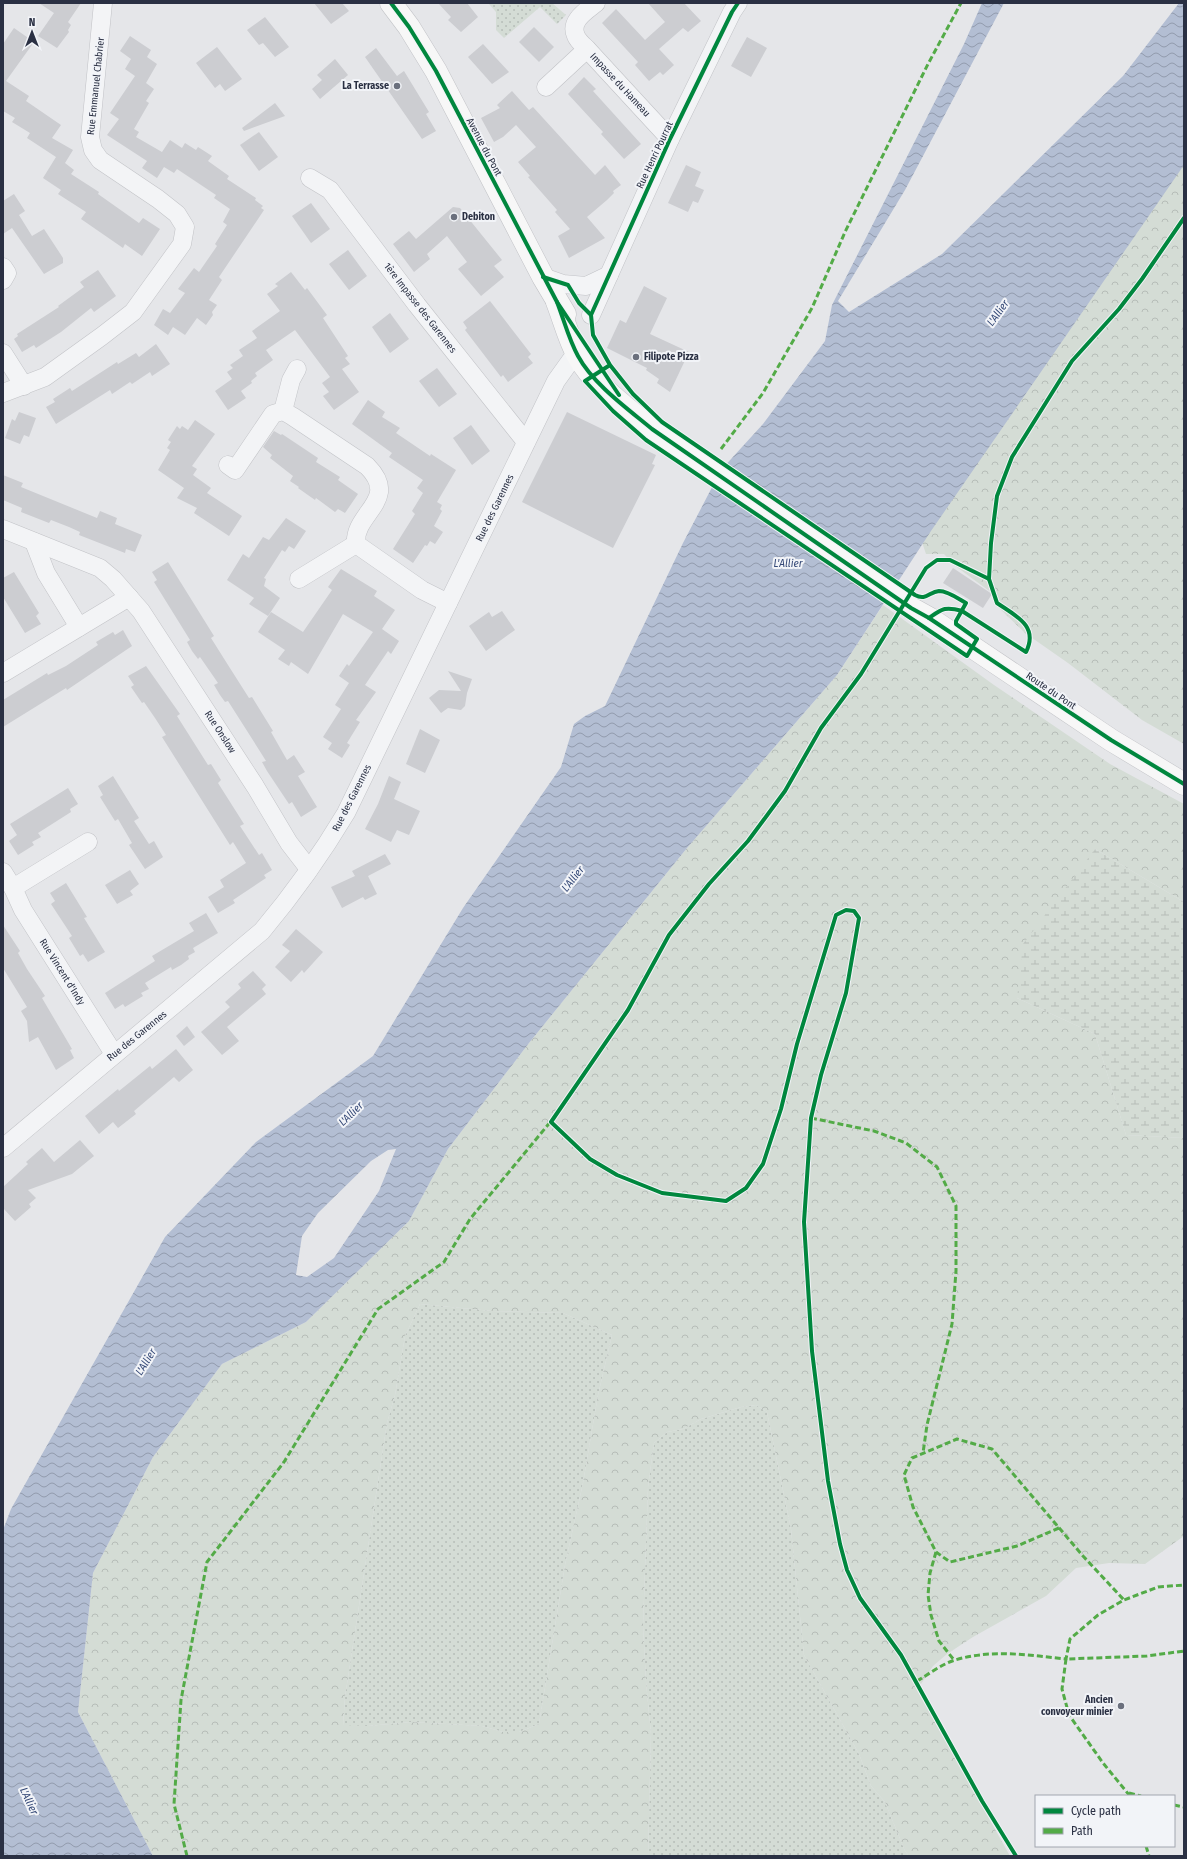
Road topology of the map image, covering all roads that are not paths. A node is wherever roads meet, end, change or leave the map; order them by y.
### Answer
1 (103, 3) edge
2 (391, 3) edge
3 (596, 3) edge
4 (738, 3) edge
5 (587, 49) junction
6 (546, 87) dead end
7 (670, 139) junction
8 (310, 178) dead end
9 (3, 267) edge
10 (609, 275) junction
11 (543, 277) junction
12 (3, 280) edge
13 (557, 302) junction
14 (591, 316) dead end
15 (3, 353) edge
16 (578, 357) junction
17 (297, 369) dead end
18 (24, 386) junction
19 (3, 393) edge
20 (283, 412) junction
21 (652, 429) junction
22 (526, 442) junction
23 (228, 465) dead end
24 (3, 529) edge
25 (34, 542) junction
26 (356, 544) junction
27 (299, 579) dead end
28 (129, 597) junction
29 (448, 603) junction
30 (79, 627) junction
31 (3, 673) edge
32 (1184, 784) edge
33 (88, 842) dead end
34 (309, 869) junction
35 (3, 872) edge
36 (13, 888) junction
37 (114, 1054) junction
38 (3, 1148) edge

1 - 18 street, Rue Emmanuel Chabrier
2 - 11 main road, Avenue du Pont
3 - 5 street, Impasse du Hameau
4 - 7 street, Rue Henri Pourrat
5 - 6 street, Impasse du Hameau
5 - 7 street, Impasse du Hameau
7 - 10 street, Rue Henri Pourrat
8 - 22 street, 1ère Impasse des Garennes
9 - 12 street
10 - 11 street
10 - 14 street, Rue Henri Pourrat
11 - 13 main road, Avenue du Pont
13 - 16 main road, Avenue du Pont
13 - 21 main road, Avenue du Pont
15 - 18 street
16 - 21 main road, Avenue du Pont
16 - 22 street, Rue des Garennes
17 - 20 street
18 - 19 street, Rue Emmanuel Chabrier
20 - 23 street
20 - 26 street
21 - 32 main road, Route du Pont
22 - 29 street, Rue des Garennes
24 - 25 street, Rue Onslow
25 - 28 street, Rue Onslow
25 - 30 street
26 - 27 street
26 - 29 street
28 - 30 street
28 - 34 street, Rue Onslow
29 - 34 street, Rue des Garennes
30 - 31 street
33 - 36 street
34 - 37 street, Rue des Garennes
35 - 36 street, Rue Vincent d'Indy
36 - 37 street, Rue Vincent d'Indy
37 - 38 street, Rue des Garennes

